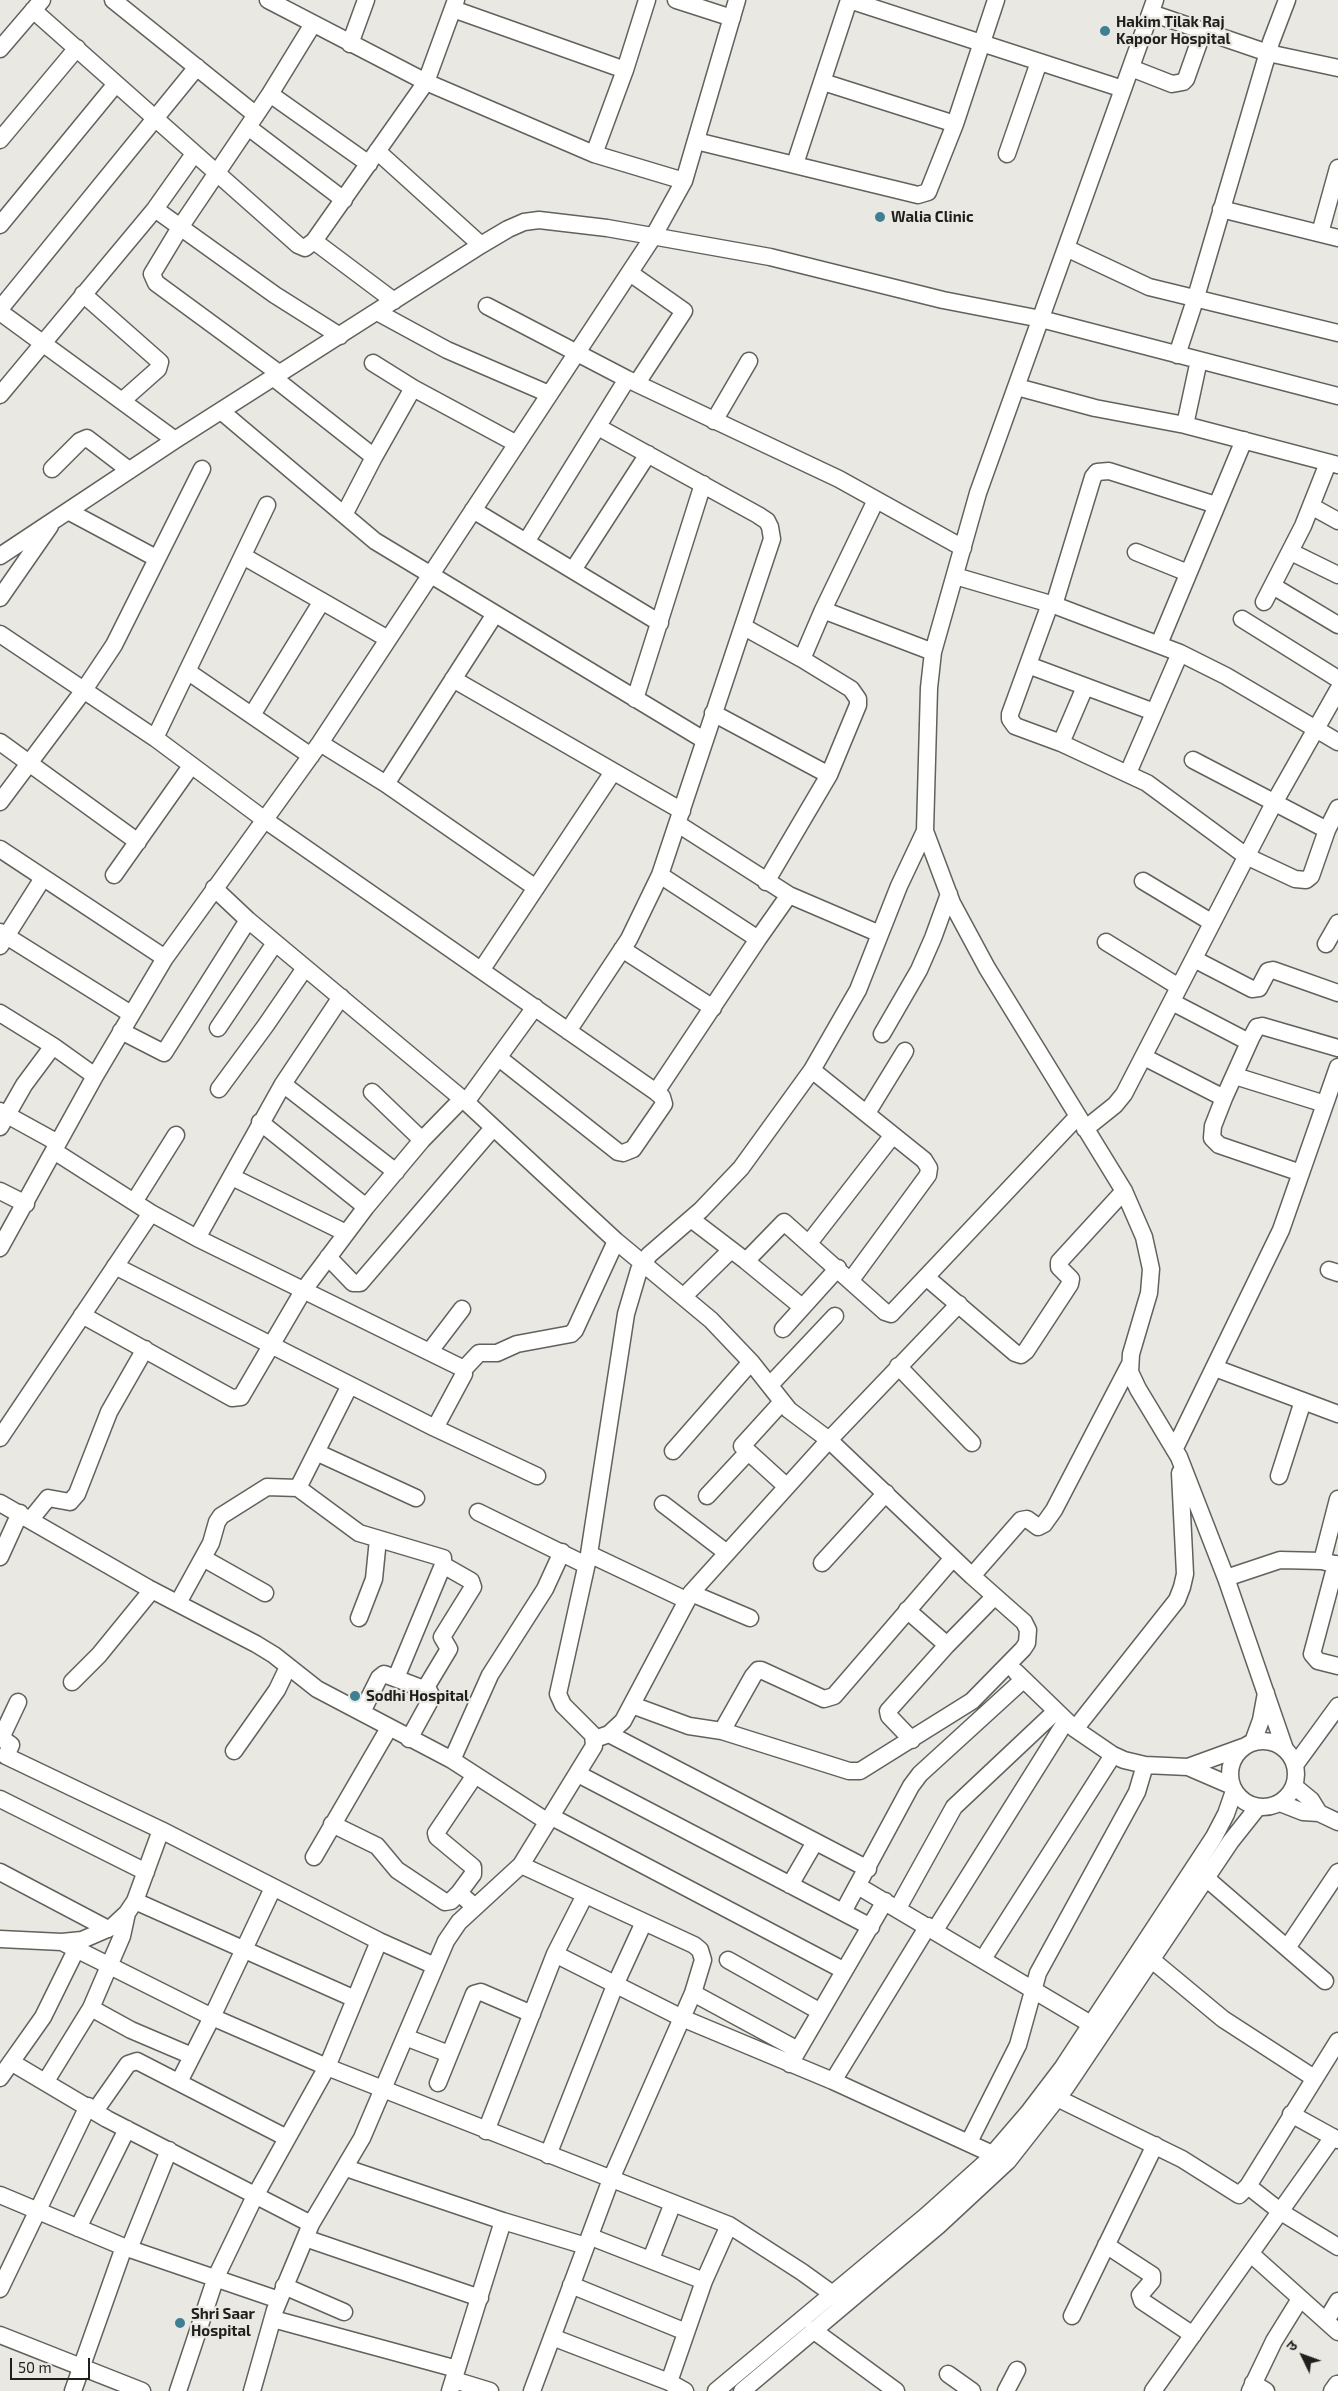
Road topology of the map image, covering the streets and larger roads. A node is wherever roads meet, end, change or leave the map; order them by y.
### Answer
1 (114, 0) edge
2 (268, 0) edge
3 (366, 0) edge
4 (647, 0) edge
5 (676, 0) edge
6 (737, 0) edge
7 (849, 0) edge
8 (996, 0) edge
9 (1287, 0) edge
10 (454, 4) edge
11 (38, 5) edge
12 (1153, 7) edge
13 (732, 18) junction
14 (313, 24) junction
15 (1203, 31) junction
16 (982, 43) junction
17 (350, 44) junction
18 (77, 48) junction
19 (0, 49) edge
20 (1268, 53) junction
21 (1039, 62) junction
22 (197, 67) junction
23 (1131, 68) junction
24 (1338, 68) edge
25 (625, 70) junction
26 (426, 82) junction
27 (823, 82) junction
28 (115, 85) junction
29 (1123, 89) junction
30 (270, 94) junction
31 (153, 119) junction
32 (252, 121) junction
33 (955, 124) junction
34 (0, 140) edge
35 (696, 141) junction
36 (194, 154) junction
37 (594, 154) junction
38 (1008, 154) dead end
39 (373, 157) junction
40 (795, 164) junction
41 (1338, 168) edge
42 (218, 173) junction
43 (684, 182) junction
44 (344, 200) junction
45 (155, 209) junction
46 (1221, 209) junction
47 (0, 225) edge
48 (181, 226) junction
49 (1320, 233) junction
50 (653, 237) junction
51 (1338, 238) edge
52 (314, 241) junction
53 (481, 245) junction
54 (1066, 248) junction
55 (630, 272) junction
56 (83, 294) junction
57 (1196, 297) junction
58 (394, 301) junction
59 (488, 306) dead end
60 (0, 310) edge
61 (377, 312) junction
62 (1041, 319) junction
63 (1338, 332) edge
64 (340, 336) junction
65 (44, 344) junction
66 (578, 351) junction
67 (1176, 355) junction
68 (1200, 360) junction
69 (749, 361) dead end
70 (373, 363) dead end
71 (277, 376) junction
72 (632, 381) junction
73 (1017, 387) junction
74 (414, 388) junction
75 (549, 394) junction
76 (0, 396) edge
77 (1338, 396) edge
78 (123, 400) junction
79 (221, 411) junction
80 (714, 420) junction
81 (1185, 425) junction
82 (598, 427) junction
83 (175, 440) junction
84 (1244, 440) junction
85 (517, 444) junction
86 (648, 454) junction
87 (374, 457) junction
88 (1333, 464) edge
89 (52, 469) dead end
90 (202, 469) dead end
91 (129, 470) junction
92 (704, 484) junction
93 (876, 500) junction
94 (266, 505) dead end
95 (1216, 505) junction
96 (1311, 506) junction
97 (473, 510) junction
98 (62, 515) junction
99 (344, 515) junction
100 (1338, 521) edge
101 (526, 542) junction
102 (963, 548) junction
103 (1136, 552) dead end
104 (1291, 552) junction
105 (0, 556) edge
106 (243, 556) junction
107 (156, 558) junction
108 (573, 570) junction
109 (1188, 573) junction
110 (430, 575) junction
111 (1338, 575) edge
112 (955, 576) junction
113 (1273, 586) junction
114 (0, 598) edge
115 (322, 601) junction
116 (1264, 602) dead end
117 (1052, 604) junction
118 (822, 610) junction
119 (495, 614) junction
120 (1242, 618) dead end
121 (660, 623) junction
122 (1338, 625) edge
123 (744, 628) junction
124 (0, 634) edge
125 (388, 639) junction
126 (1159, 644) junction
127 (933, 652) junction
128 (1180, 653) junction
129 (802, 659) junction
130 (1028, 665) junction
131 (187, 671) junction
132 (453, 679) junction
133 (1338, 679) edge
134 (1085, 687) junction
135 (84, 690) junction
136 (1338, 690) edge
137 (635, 699) junction
138 (1154, 712) junction
139 (713, 713) junction
140 (252, 715) junction
141 (1315, 728) junction
142 (155, 738) junction
143 (704, 740) junction
144 (0, 742) edge
145 (1338, 742) edge
146 (1061, 743) junction
147 (316, 750) junction
148 (1193, 760) dead end
149 (29, 763) junction
150 (192, 766) junction
151 (613, 772) junction
152 (1128, 773) junction
153 (828, 776) junction
154 (386, 784) junction
155 (0, 802) edge
156 (1274, 803) junction
157 (1338, 808) edge
158 (680, 817) junction
159 (265, 820) junction
160 (1327, 830) junction
161 (924, 831) junction
162 (138, 842) junction
163 (0, 848) edge
164 (1246, 856) junction
165 (660, 875) junction
166 (114, 876) dead end
167 (43, 878) junction
168 (1143, 881) dead end
169 (766, 882) junction
170 (214, 888) junction
171 (536, 888) junction
172 (949, 894) junction
173 (789, 895) junction
174 (248, 920) junction
175 (1211, 922) junction
176 (1338, 923) edge
177 (880, 934) junction
178 (2, 938) edge
179 (758, 939) junction
180 (1106, 942) dead end
181 (276, 943) junction
182 (1326, 944) dead end
183 (622, 949) junction
184 (165, 958) junction
185 (1194, 959) junction
186 (305, 968) junction
187 (482, 969) junction
188 (1338, 993) edge
189 (1175, 995) junction
190 (341, 997) junction
191 (535, 1007) junction
192 (713, 1008) junction
193 (0, 1013) edge
194 (131, 1014) junction
195 (218, 1028) dead end
196 (121, 1031) junction
197 (568, 1031) junction
198 (882, 1034) dead end
199 (1251, 1038) junction
200 (53, 1046) junction
201 (1338, 1048) edge
202 (905, 1051) dead end
203 (1144, 1057) junction
204 (499, 1058) junction
205 (1338, 1067) edge
206 (812, 1070) junction
207 (95, 1076) junction
208 (1235, 1076) junction
209 (283, 1084) junction
210 (219, 1089) dead end
211 (372, 1092) dead end
212 (656, 1092) junction
213 (1224, 1098) junction
214 (464, 1100) junction
215 (1325, 1104) junction
216 (867, 1114) junction
217 (2, 1118) edge
218 (260, 1122) junction
219 (1082, 1122) junction
220 (493, 1128) junction
221 (176, 1135) dead end
222 (893, 1136) junction
223 (422, 1140) junction
224 (56, 1147) junction
225 (396, 1172) junction
226 (1301, 1173) junction
227 (232, 1177) junction
228 (0, 1191) edge
229 (1124, 1191) junction
230 (134, 1202) junction
231 (26, 1204) junction
232 (366, 1207) junction
233 (151, 1213) junction
234 (691, 1219) junction
235 (346, 1233) junction
236 (197, 1238) junction
237 (616, 1241) junction
238 (809, 1243) junction
239 (0, 1248) edge
240 (731, 1250) junction
241 (328, 1257) junction
242 (746, 1261) junction
243 (643, 1263) junction
244 (115, 1266) junction
245 (838, 1268) junction
246 (926, 1278) junction
247 (851, 1280) junction
248 (303, 1291) junction
249 (684, 1296) junction
250 (959, 1304) junction
251 (802, 1308) junction
252 (462, 1309) dead end
253 (82, 1315) junction
254 (835, 1316) dead end
255 (783, 1329) dead end
256 (271, 1345) junction
257 (145, 1350) junction
258 (430, 1351) junction
259 (752, 1362) junction
260 (1130, 1364) junction
261 (898, 1366) junction
262 (1215, 1368) junction
263 (464, 1369) junction
264 (770, 1384) junction
265 (350, 1385) junction
266 (1302, 1401) junction
267 (782, 1402) junction
268 (1338, 1414) edge
269 (435, 1428) junction
270 (0, 1438) edge
271 (829, 1440) junction
272 (972, 1443) dead end
273 (673, 1451) dead end
274 (316, 1452) junction
275 (748, 1452) junction
276 (1177, 1452) junction
277 (537, 1476) dead end
278 (1279, 1476) dead end
279 (786, 1486) junction
280 (298, 1488) junction
281 (886, 1493) junction
282 (707, 1496) dead end
283 (416, 1498) dead end
284 (1338, 1498) edge
285 (663, 1504) dead end
286 (12, 1512) edge
287 (478, 1512) dead end
288 (378, 1539) junction
289 (562, 1552) junction
290 (727, 1553) junction
291 (0, 1557) edge
292 (203, 1558) junction
293 (953, 1558) junction
294 (588, 1560) junction
295 (822, 1563) dead end
296 (1332, 1563) edge
297 (443, 1565) junction
298 (972, 1576) junction
299 (1226, 1578) junction
300 (152, 1590) junction
301 (265, 1593) dead end
302 (689, 1597) junction
303 (994, 1597) junction
304 (178, 1603) junction
305 (907, 1610) junction
306 (359, 1618) dead end
307 (750, 1618) dead end
308 (947, 1645) junction
309 (1009, 1665) junction
310 (1338, 1666) edge
311 (288, 1667) junction
312 (396, 1678) junction
313 (1024, 1680) junction
314 (72, 1682) dead end
315 (424, 1688) junction
316 (1266, 1694) junction
317 (18, 1702) dead end
318 (632, 1705) junction
319 (1338, 1706) edge
320 (362, 1712) junction
321 (1066, 1720) junction
322 (389, 1728) junction
323 (722, 1731) junction
324 (602, 1737) junction
325 (1, 1738) edge
326 (409, 1739) junction
327 (912, 1740) junction
328 (1248, 1745) junction
329 (1286, 1749) junction
330 (234, 1751) dead end
331 (1113, 1755) junction
332 (3, 1758) edge
333 (452, 1760) junction
334 (1145, 1765) junction
335 (1296, 1765) junction
336 (1188, 1767) junction
337 (578, 1774) junction
338 (475, 1775) junction
339 (1294, 1786) junction
340 (1233, 1788) junction
341 (0, 1799) edge
342 (1280, 1803) junction
343 (1258, 1807) junction
344 (1319, 1812) junction
345 (550, 1820) junction
346 (1338, 1822) edge
347 (332, 1824) junction
348 (161, 1830) junction
349 (815, 1842) junction
350 (314, 1857) dead end
351 (521, 1865) junction
352 (868, 1869) junction
353 (0, 1872) edge
354 (146, 1872) junction
355 (1338, 1872) edge
356 (1206, 1878) junction
357 (790, 1885) junction
358 (858, 1886) junction
359 (273, 1888) junction
360 (460, 1893) junction
361 (585, 1895) junction
362 (892, 1905) junction
363 (131, 1907) junction
364 (475, 1907) junction
365 (843, 1912) junction
366 (644, 1922) junction
367 (870, 1927) junction
368 (932, 1928) junction
369 (108, 1929) junction
370 (0, 1939) edge
371 (379, 1941) junction
372 (69, 1946) junction
373 (243, 1948) junction
374 (1287, 1948) junction
375 (555, 1954) junction
376 (983, 1959) junction
377 (728, 1960) dead end
378 (1152, 1960) junction
379 (435, 1966) junction
380 (110, 1967) junction
381 (843, 1970) junction
382 (1325, 1981) dead end
383 (616, 1983) junction
384 (1032, 1990) junction
385 (693, 1993) junction
386 (355, 1999) junction
387 (91, 2008) junction
388 (819, 2011) junction
389 (532, 2014) junction
390 (212, 2017) junction
391 (682, 2018) junction
392 (1098, 2028) junction
393 (405, 2037) junction
394 (1338, 2041) edge
395 (449, 2054) junction
396 (192, 2056) junction
397 (794, 2057) junction
398 (11, 2062) junction
399 (326, 2067) junction
400 (0, 2078) edge
401 (1314, 2078) junction
402 (46, 2081) junction
403 (833, 2081) junction
404 (179, 2082) junction
405 (438, 2083) dead end
406 (383, 2090) junction
407 (1058, 2098) junction
408 (91, 2109) junction
409 (1292, 2114) junction
410 (127, 2129) junction
411 (486, 2131) junction
412 (288, 2138) junction
413 (1336, 2138) edge
414 (969, 2142) junction
415 (1155, 2144) junction
416 (169, 2150) junction
417 (992, 2153) junction
418 (548, 2155) junction
419 (1008, 2161) junction
420 (346, 2168) junction
421 (611, 2178) junction
422 (1248, 2186) junction
423 (0, 2195) edge
424 (256, 2196) junction
425 (673, 2203) junction
426 (38, 2212) junction
427 (1282, 2212) junction
428 (503, 2222) junction
429 (729, 2225) junction
430 (78, 2228) junction
431 (308, 2231) junction
432 (588, 2242) junction
433 (1106, 2245) junction
434 (1338, 2247) edge
435 (126, 2248) junction
436 (1251, 2254) junction
437 (651, 2259) junction
438 (216, 2277) junction
439 (704, 2281) junction
440 (571, 2285) junction
441 (0, 2289) edge
442 (282, 2293) junction
443 (480, 2298) junction
444 (839, 2298) junction
445 (1300, 2299) junction
446 (1338, 2301) edge
447 (344, 2312) dead end
448 (1072, 2316) dead end
449 (273, 2319) junction
450 (1332, 2326) edge
451 (813, 2330) junction
452 (686, 2332) junction
453 (0, 2335) edge
454 (1193, 2335) junction
455 (552, 2337) junction
456 (82, 2369) junction
457 (1017, 2370) dead end
458 (948, 2374) dead end
459 (454, 2380) edge
460 (669, 2382) junction
461 (885, 2388) edge
462 (1257, 2388) edge
463 (73, 2391) edge
464 (142, 2391) edge
465 (178, 2391) edge
466 (252, 2391) edge
467 (490, 2391) edge
468 (532, 2391) edge
469 (685, 2391) edge
470 (716, 2391) edge
471 (742, 2391) edge
472 (972, 2391) edge
473 (1006, 2391) edge
474 (1153, 2391) edge

1 - 22 street
2 - 14 street
3 - 17 street
4 - 25 street
5 - 13 street
6 - 13 street
7 - 16 street
7 - 27 street
8 - 16 street
9 - 20 street
10 - 25 street
10 - 26 street
11 - 18 street
11 - 19 street
12 - 15 street
12 - 23 street
13 - 35 street
14 - 17 street
14 - 30 street
15 - 20 street
15 - 23 street
16 - 21 street
16 - 33 street
17 - 26 street
18 - 28 street
18 - 34 street
20 - 24 street
20 - 46 street
21 - 29 street
21 - 38 street
22 - 31 street
22 - 32 street
23 - 29 street
25 - 37 street
26 - 37 street
26 - 39 street
27 - 33 street
27 - 40 street
28 - 31 street
28 - 47 street
29 - 54 street
30 - 32 street
30 - 39 street
31 - 36 street
31 - 60 street
32 - 42 street
32 - 44 street
33 - 40 street
35 - 40 street
35 - 43 street
36 - 42 street
36 - 45 street
37 - 43 street
39 - 44 street
39 - 53 street
41 - 49 street
42 - 48 street
42 - 52 street
43 - 50 street
44 - 52 street
45 - 48 street
45 - 56 street
46 - 49 street
46 - 57 street
48 - 64 street
48 - 71 street
49 - 51 street
50 - 53 street
50 - 55 street
50 - 62 street
52 - 58 street
53 - 58 street
54 - 57 street
54 - 62 street
55 - 66 street
55 - 72 street
56 - 65 street
56 - 78 street
57 - 63 street
57 - 67 street
58 - 61 street
59 - 66 street
60 - 65 street
61 - 64 street
61 - 75 street
62 - 67 street
62 - 73 street
64 - 71 street
65 - 76 street
65 - 78 street
66 - 72 street
66 - 75 street
67 - 68 street
68 - 77 street
68 - 81 street
69 - 80 street
70 - 74 street
71 - 79 street
71 - 87 street
72 - 80 street
72 - 82 street
73 - 81 street
73 - 102 street
74 - 85 street
74 - 87 street
75 - 85 street
78 - 83 street
79 - 83 street
79 - 99 street
80 - 93 street
81 - 84 street
82 - 86 street
82 - 101 street
83 - 91 street
84 - 88 street
84 - 95 street
85 - 97 street
86 - 92 street
86 - 108 street
87 - 99 street
88 - 96 street
89 - 91 street
90 - 107 street
91 - 98 street
92 - 121 street
92 - 123 street
93 - 102 street
93 - 118 street
94 - 106 street
95 - 109 street
95 - 117 street
96 - 100 street
96 - 104 street
97 - 101 street
97 - 110 street
98 - 105 street
98 - 107 street
98 - 114 street
99 - 110 street
101 - 108 street
102 - 112 street
103 - 109 street
104 - 111 street
104 - 113 street
106 - 115 street
106 - 131 street
107 - 135 street
108 - 121 street
109 - 126 street
110 - 119 street
110 - 125 street
112 - 117 street
112 - 127 street
113 - 116 street
113 - 122 street
115 - 125 street
115 - 140 street
117 - 126 street
117 - 130 street
118 - 127 street
118 - 129 street
119 - 132 street
119 - 137 street
120 - 133 street
121 - 137 street
123 - 129 street
123 - 139 street
124 - 135 street
125 - 147 street
126 - 128 street
127 - 161 street
128 - 138 street
128 - 141 street
129 - 153 street
130 - 134 street
130 - 146 street
131 - 140 street
131 - 142 street
132 - 151 street
132 - 154 street
134 - 138 street
134 - 146 street
135 - 142 street
135 - 149 street
136 - 141 street
137 - 143 street
138 - 152 street
139 - 143 street
139 - 153 street
140 - 147 street
141 - 145 street
141 - 156 street
142 - 150 street
143 - 158 street
144 - 149 street
146 - 152 street
147 - 154 street
147 - 159 street
148 - 156 street
149 - 155 street
149 - 162 street
150 - 159 street
150 - 162 street
151 - 158 street
151 - 171 street
152 - 164 street
153 - 169 street
154 - 171 street
156 - 160 street
156 - 164 street
157 - 160 street
158 - 165 street
158 - 169 street
159 - 170 street
159 - 187 street
160 - 164 street
161 - 172 street
161 - 177 street
162 - 166 street
163 - 167 street
164 - 175 street
165 - 179 street
165 - 183 street
167 - 178 street
167 - 184 street
168 - 175 street
169 - 173 street
170 - 174 street
170 - 184 street
171 - 187 street
172 - 198 street
172 - 219 street
173 - 177 street
173 - 179 street
174 - 181 street
174 - 196 street
175 - 185 street
176 - 182 street
177 - 206 street
178 - 194 street
179 - 192 street
180 - 189 street
181 - 186 street
181 - 195 street
183 - 192 street
183 - 197 street
184 - 194 street
185 - 188 street
185 - 189 street
186 - 190 street
186 - 210 street
187 - 191 street
189 - 199 street
189 - 203 street
190 - 209 street
190 - 214 street
191 - 197 street
191 - 204 street
192 - 212 street
193 - 200 street
194 - 196 street
196 - 207 street
197 - 212 street
199 - 201 street
199 - 208 street
200 - 207 street
200 - 217 street
202 - 216 street
203 - 213 street
203 - 219 street
204 - 212 street
204 - 214 street
205 - 215 street
206 - 216 street
206 - 234 street
207 - 224 street
208 - 213 street
208 - 215 street
209 - 218 street
209 - 225 street
211 - 223 street
213 - 226 street
214 - 220 street
214 - 223 street
215 - 226 street
216 - 222 street
217 - 224 street
218 - 227 street
218 - 232 street
219 - 229 street
219 - 246 street
220 - 237 street
220 - 241 street
221 - 230 street
222 - 238 street
222 - 247 street
223 - 225 street
224 - 230 street
224 - 231 street
225 - 232 street
226 - 262 street
227 - 235 street
227 - 236 street
228 - 231 street
229 - 250 street
229 - 260 street
230 - 233 street
231 - 239 street
232 - 235 street
233 - 236 street
233 - 244 street
234 - 240 street
234 - 243 street
235 - 241 street
236 - 248 street
237 - 243 street
237 - 263 street
238 - 242 street
238 - 245 street
240 - 242 street
240 - 249 street
241 - 248 street
242 - 251 street
243 - 249 street
243 - 294 street
244 - 253 street
244 - 256 street
245 - 247 street
245 - 251 street
246 - 247 street
246 - 250 street
248 - 256 street
248 - 258 street
249 - 259 street
250 - 261 street
251 - 255 street
252 - 258 street
253 - 257 street
253 - 270 street
254 - 264 street
256 - 257 street
256 - 265 street
257 - 286 street
258 - 263 street
259 - 264 street
259 - 273 street
260 - 276 street
260 - 298 street
261 - 271 street
261 - 272 street
262 - 266 street
262 - 276 street
263 - 269 street
264 - 267 street
265 - 269 street
265 - 274 street
266 - 268 street
266 - 278 street
267 - 271 street
267 - 275 street
269 - 277 street
271 - 279 street
271 - 281 street
274 - 280 street
274 - 283 street
275 - 279 street
275 - 282 street
276 - 299 street
276 - 321 street
279 - 290 street
280 - 288 street
280 - 292 street
281 - 293 street
281 - 295 street
284 - 296 street
285 - 290 street
286 - 291 street
286 - 300 street
287 - 289 street
288 - 297 street
288 - 306 street
289 - 294 street
289 - 333 street
290 - 302 street
292 - 301 street
292 - 304 street
293 - 298 street
293 - 305 street
294 - 302 street
294 - 324 street
296 - 299 street
296 - 310 street
297 - 312 street
297 - 315 street
298 - 303 street
299 - 316 street
300 - 304 street
300 - 314 street
302 - 307 street
302 - 318 street
303 - 308 street
303 - 309 street
304 - 311 street
305 - 308 street
305 - 323 street
308 - 327 street
309 - 313 street
309 - 327 street
311 - 320 street
311 - 330 street
312 - 315 street
312 - 320 street
313 - 321 street
313 - 352 street
315 - 326 street
316 - 328 street
316 - 329 street
317 - 325 street
318 - 323 street
318 - 324 street
319 - 335 street
320 - 322 street
321 - 331 street
321 - 362 street
321 - 368 street
322 - 326 street
322 - 347 street
323 - 327 street
324 - 337 street
324 - 349 street
325 - 332 street
326 - 333 street
328 - 329 street
328 - 336 street
328 - 340 street
329 - 335 street
331 - 334 street
331 - 376 street
332 - 348 street
333 - 338 street
334 - 336 street
334 - 384 street
335 - 339 street
336 - 340 street
337 - 345 street
337 - 357 street
338 - 345 street
338 - 360 street
339 - 342 street
339 - 344 street
340 - 343 street
340 - 392 street
341 - 354 street
342 - 343 street
342 - 344 street
343 - 356 street
344 - 346 street
345 - 351 street
345 - 381 street
347 - 350 street
347 - 360 street
348 - 354 street
348 - 359 street
349 - 352 street
349 - 357 street
351 - 361 street
351 - 364 street
352 - 358 street
353 - 369 street
354 - 363 street
355 - 374 street
356 - 374 street
356 - 378 street
357 - 365 street
358 - 362 street
358 - 365 street
359 - 371 street
359 - 373 street
360 - 364 street
361 - 366 street
361 - 375 street
362 - 367 street
362 - 368 street
363 - 369 street
363 - 373 street
363 - 380 street
364 - 379 street
365 - 367 street
366 - 383 street
366 - 385 street
367 - 381 street
368 - 376 street
368 - 403 street
369 - 372 street
370 - 372 street
371 - 379 street
371 - 386 street
372 - 380 street
372 - 398 street
373 - 386 street
373 - 390 street
374 - 382 street
375 - 383 street
375 - 389 street
376 - 384 street
377 - 388 street
378 - 392 street
378 - 401 street
379 - 393 street
380 - 387 street
380 - 390 street
381 - 388 street
383 - 391 street
383 - 418 street
384 - 392 street
384 - 414 street
385 - 391 street
385 - 397 street
386 - 399 street
387 - 396 street
387 - 402 street
388 - 397 street
389 - 395 street
389 - 411 street
390 - 396 street
390 - 399 street
391 - 397 street
391 - 421 street
392 - 407 street
392 - 417 street
393 - 395 street
393 - 406 street
394 - 401 street
395 - 405 street
396 - 404 street
397 - 403 street
398 - 400 street
398 - 402 street
399 - 406 street
399 - 412 street
401 - 409 street
402 - 408 street
403 - 414 street
404 - 408 street
404 - 412 street
406 - 411 street
406 - 420 street
407 - 415 street
407 - 419 street
408 - 410 street
408 - 426 street
409 - 413 street
409 - 422 street
410 - 416 street
410 - 430 street
411 - 418 street
412 - 424 street
413 - 427 street
414 - 417 street
415 - 422 street
415 - 433 street
416 - 424 street
416 - 435 street
417 - 419 street
417 - 444 street
418 - 421 street
419 - 444 street
420 - 428 street
420 - 431 street
421 - 425 street
421 - 432 street
422 - 427 street
423 - 426 street
424 - 431 street
424 - 438 street
425 - 429 street
425 - 437 street
426 - 430 street
426 - 441 street
427 - 434 street
427 - 436 street
428 - 432 street
428 - 443 street
429 - 439 street
429 - 444 street
430 - 435 street
431 - 442 street
431 - 443 street
432 - 437 street
432 - 440 street
433 - 448 street
433 - 454 street
435 - 438 street
435 - 456 street
436 - 445 street
436 - 454 street
437 - 439 street
438 - 442 street
438 - 465 street
439 - 452 street
440 - 452 street
440 - 455 street
442 - 447 street
442 - 449 street
443 - 459 street
444 - 451 street
444 - 470 street
445 - 450 street
445 - 462 street
446 - 450 street
449 - 459 street
449 - 466 street
451 - 461 street
451 - 471 street
452 - 460 street
453 - 456 street
454 - 474 street
455 - 460 street
455 - 468 street
456 - 463 street
456 - 464 street
457 - 473 street
458 - 472 street
459 - 467 street
460 - 469 street

